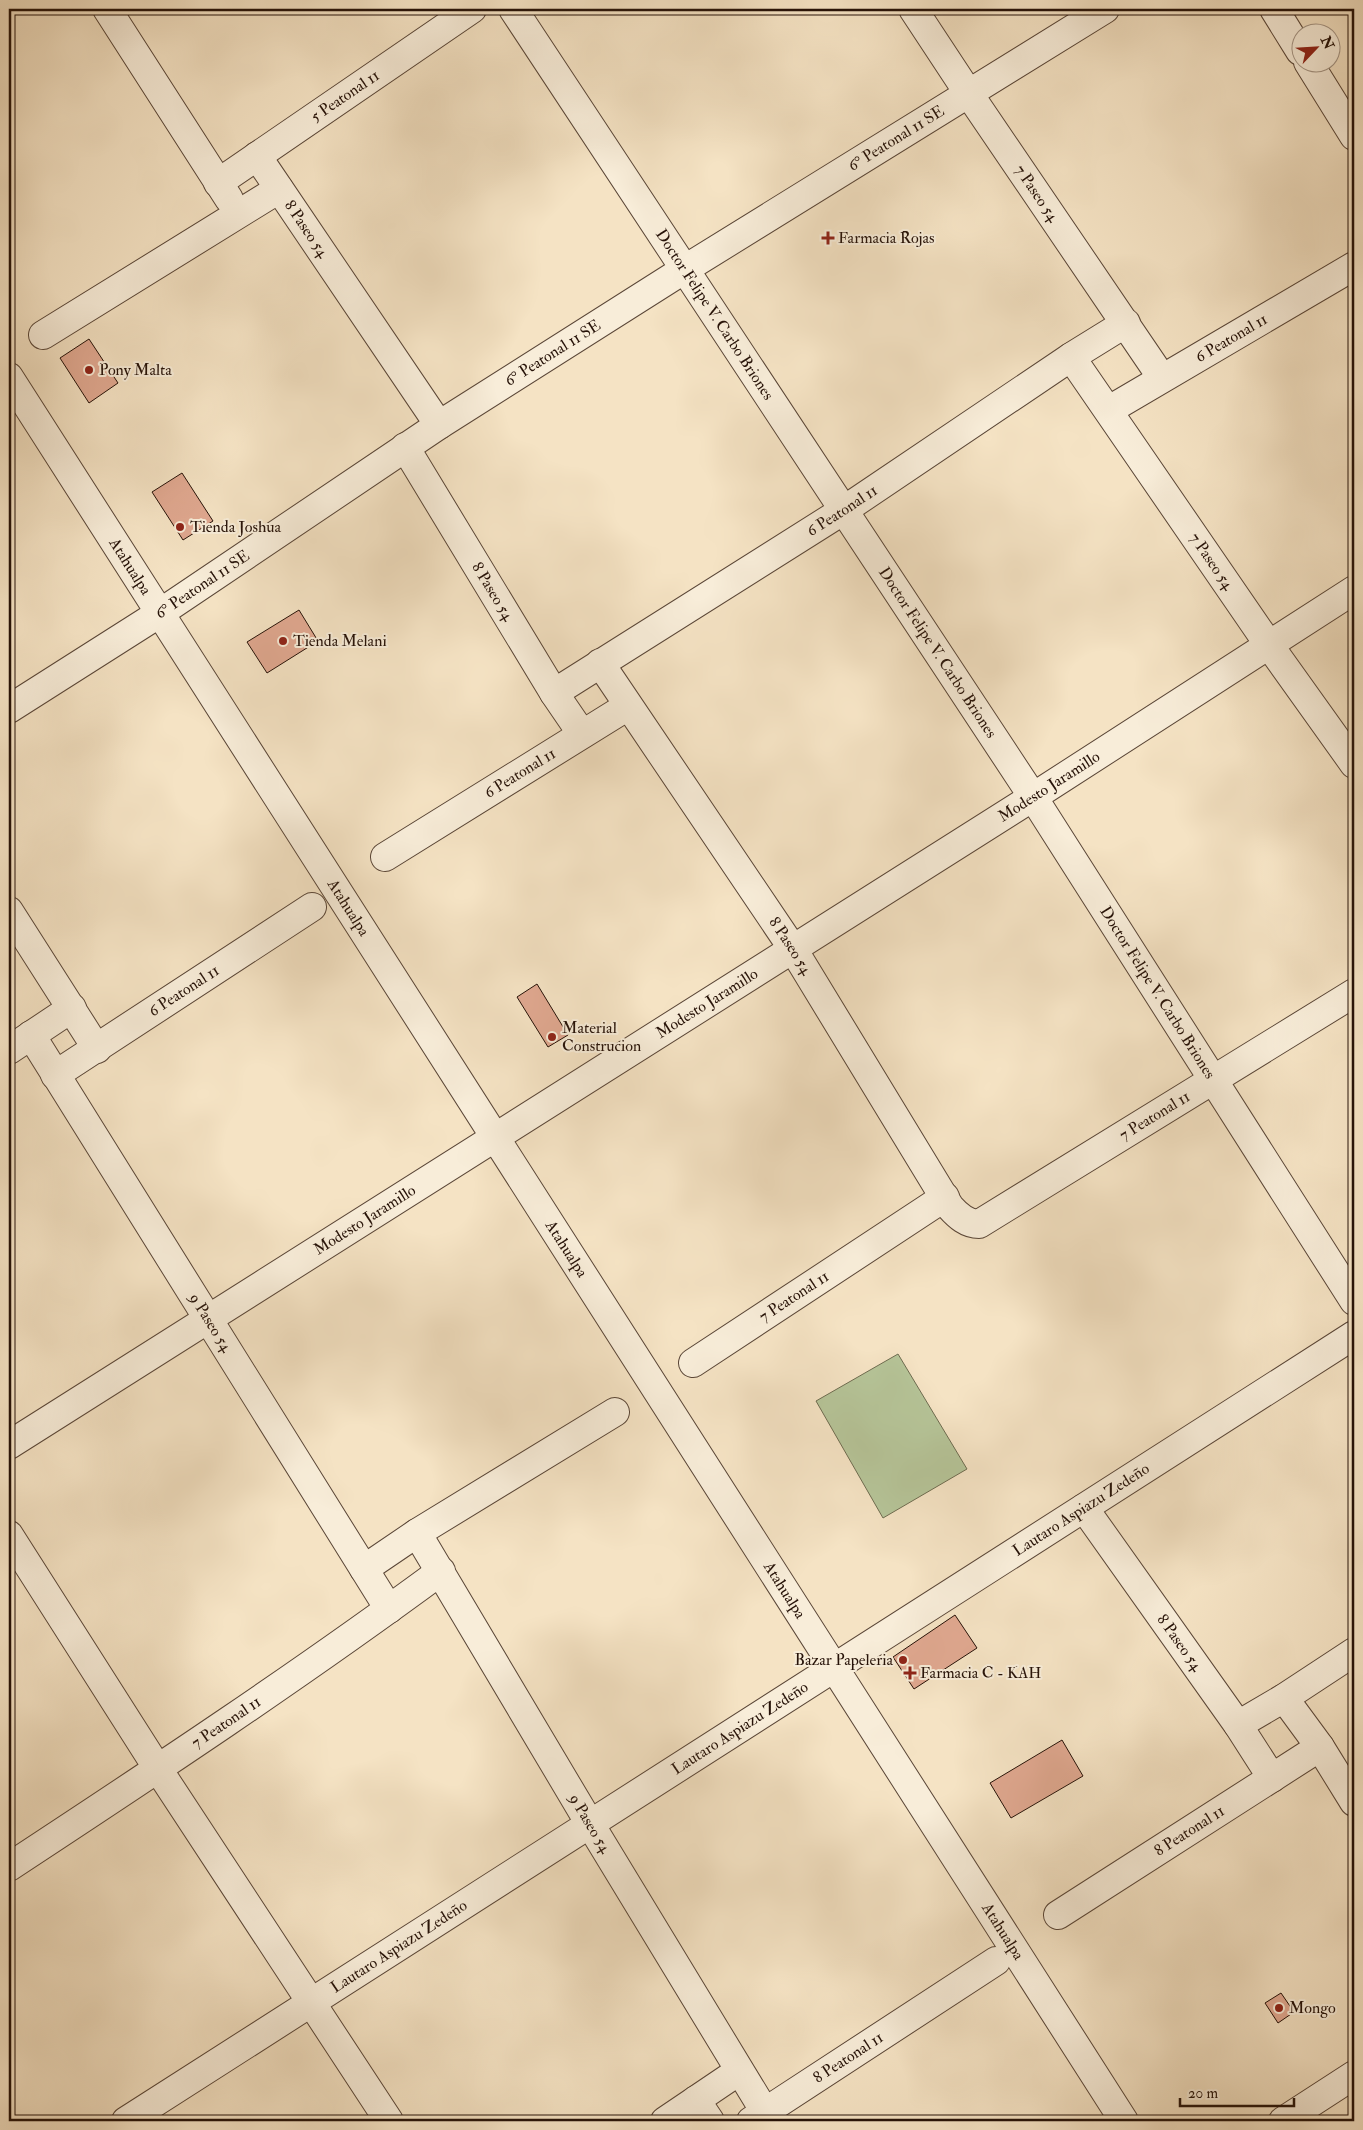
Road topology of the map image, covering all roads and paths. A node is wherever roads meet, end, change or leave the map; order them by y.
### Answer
1 (107, 9) edge
2 (472, 9) edge
3 (513, 9) edge
4 (913, 9) edge
5 (1105, 9) edge
6 (1274, 9) edge
7 (1290, 34) edge
8 (1314, 72) edge
9 (968, 94) junction
10 (1354, 136) edge
11 (257, 156) junction
12 (218, 183) junction
13 (279, 189) junction
14 (238, 213) junction
15 (1354, 266) edge
16 (685, 268) junction
17 (1126, 323) junction
18 (44, 335) dead end
19 (1072, 357) junction
20 (9, 377) edge
21 (1162, 378) junction
22 (1110, 410) junction
23 (439, 425) junction
24 (405, 447) junction
25 (844, 510) junction
26 (1354, 590) edge
27 (160, 613) junction
28 (1269, 645) junction
29 (600, 663) junction
30 (554, 693) junction
31 (628, 706) junction
32 (9, 709) edge
33 (582, 734) junction
34 (1354, 764) edge
35 (1033, 797) junction
36 (385, 857) dead end
37 (312, 907) dead end
38 (9, 911) edge
39 (793, 948) junction
40 (1354, 993) edge
41 (72, 1008) junction
42 (20, 1042) edge
43 (97, 1049) junction
44 (55, 1075) junction
45 (1213, 1080) junction
46 (495, 1137) junction
47 (945, 1197) junction
48 (979, 1224) joint
49 (1354, 1301) edge
50 (208, 1319) junction
51 (1354, 1335) edge
52 (693, 1363) dead end
53 (615, 1412) dead end
54 (9, 1445) edge
55 (1084, 1508) junction
56 (417, 1533) junction
57 (9, 1534) edge
58 (364, 1569) junction
59 (441, 1571) junction
60 (389, 1609) junction
61 (1354, 1652) edge
62 (834, 1668) junction
63 (1284, 1698) junction
64 (1238, 1725) junction
65 (1320, 1747) junction
66 (158, 1769) junction
67 (1272, 1778) junction
68 (1354, 1802) edge
69 (590, 1824) junction
70 (9, 1867) edge
71 (1058, 1915) dead end
72 (996, 1961) dead end
73 (312, 2002) junction
74 (739, 2071) junction
75 (1354, 2075) edge
76 (703, 2111) edge
77 (758, 2117) edge
78 (126, 2121) edge
79 (389, 2121) edge
80 (665, 2121) edge
81 (1124, 2121) edge
82 (1284, 2121) edge

1 - 12 street
2 - 11 street, 5 Peatonal 11
3 - 16 street, Doctor Felipe V. Carbo Briones
4 - 9 street, 7 Paseo 54
5 - 9 street, 6° Peatonal 11 SE
6 - 7 street
8 - 10 street
9 - 16 street, 6° Peatonal 11 SE
9 - 17 street, 7 Paseo 54
11 - 12 street, 5 Peatonal 11
11 - 13 street, 8 Paseo 54
12 - 14 street
13 - 14 street
13 - 23 street, 8 Paseo 54
14 - 18 street
15 - 21 street, 6 Peatonal 11
16 - 23 street, 6° Peatonal 11 SE
16 - 25 street, Doctor Felipe V. Carbo Briones
17 - 19 street, 6 Peatonal 11
17 - 21 street, 7 Paseo 54
19 - 22 street, 7 Paseo 54
19 - 25 street, 6 Peatonal 11
20 - 27 street, Atahualpa
21 - 22 street, 6 Peatonal 11
22 - 28 street, 7 Paseo 54
23 - 24 street, 6° Peatonal 11 SE
24 - 27 street, 6° Peatonal 11 SE
24 - 30 street, 8 Paseo 54
25 - 29 street, 6 Peatonal 11
25 - 35 street, Doctor Felipe V. Carbo Briones
26 - 28 street, Modesto Jaramillo
27 - 32 street, 6° Peatonal 11 SE
27 - 46 street, Atahualpa
28 - 34 street, 7 Paseo 54
28 - 35 street, Modesto Jaramillo
29 - 30 street, 6 Peatonal 11
29 - 31 street, 8 Paseo 54
30 - 33 street, 8 Paseo 54
31 - 33 street, 6 Peatonal 11
31 - 39 street, 8 Paseo 54
33 - 36 street, 6 Peatonal 11
35 - 39 street, Modesto Jaramillo
35 - 45 street, Doctor Felipe V. Carbo Briones
37 - 43 street, 6 Peatonal 11
38 - 41 street
39 - 46 street, Modesto Jaramillo
39 - 47 street, 8 Paseo 54
40 - 45 street, 7 Peatonal 11
41 - 42 street
41 - 43 street
42 - 44 street, 9 Paseo 54
43 - 44 street, 6 Peatonal 11
44 - 50 street, 9 Paseo 54
45 - 48 street, 7 Peatonal 11
45 - 49 street, Doctor Felipe V. Carbo Briones
46 - 50 street, Modesto Jaramillo
46 - 62 street, Atahualpa
47 - 48 street, 8 Paseo 54
47 - 52 street, 7 Peatonal 11
50 - 54 street, Modesto Jaramillo
50 - 58 street, 9 Paseo 54
51 - 55 street, Lautaro Aspiazu Zedeño
53 - 56 street
55 - 62 street, Lautaro Aspiazu Zedeño
55 - 64 street, 8 Paseo 54
56 - 58 street
56 - 59 street, 9 Paseo 54
57 - 66 street
58 - 60 street, 9 Paseo 54
59 - 60 street, 7 Peatonal 11
59 - 69 street, 9 Paseo 54
60 - 66 street, 7 Peatonal 11
61 - 63 street
62 - 69 street, Lautaro Aspiazu Zedeño
62 - 81 street, Atahualpa
63 - 64 street
63 - 65 street
64 - 67 street, 8 Paseo 54
65 - 67 street, 8 Peatonal 11
65 - 68 street
66 - 70 street, 7 Peatonal 11
66 - 73 street
67 - 71 street, 8 Peatonal 11
69 - 73 street, Lautaro Aspiazu Zedeño
69 - 74 street, 9 Paseo 54
72 - 77 street, 8 Peatonal 11
73 - 78 street, Lautaro Aspiazu Zedeño
73 - 79 street
74 - 76 street
74 - 77 street, 9 Paseo 54
75 - 82 street
76 - 80 street

